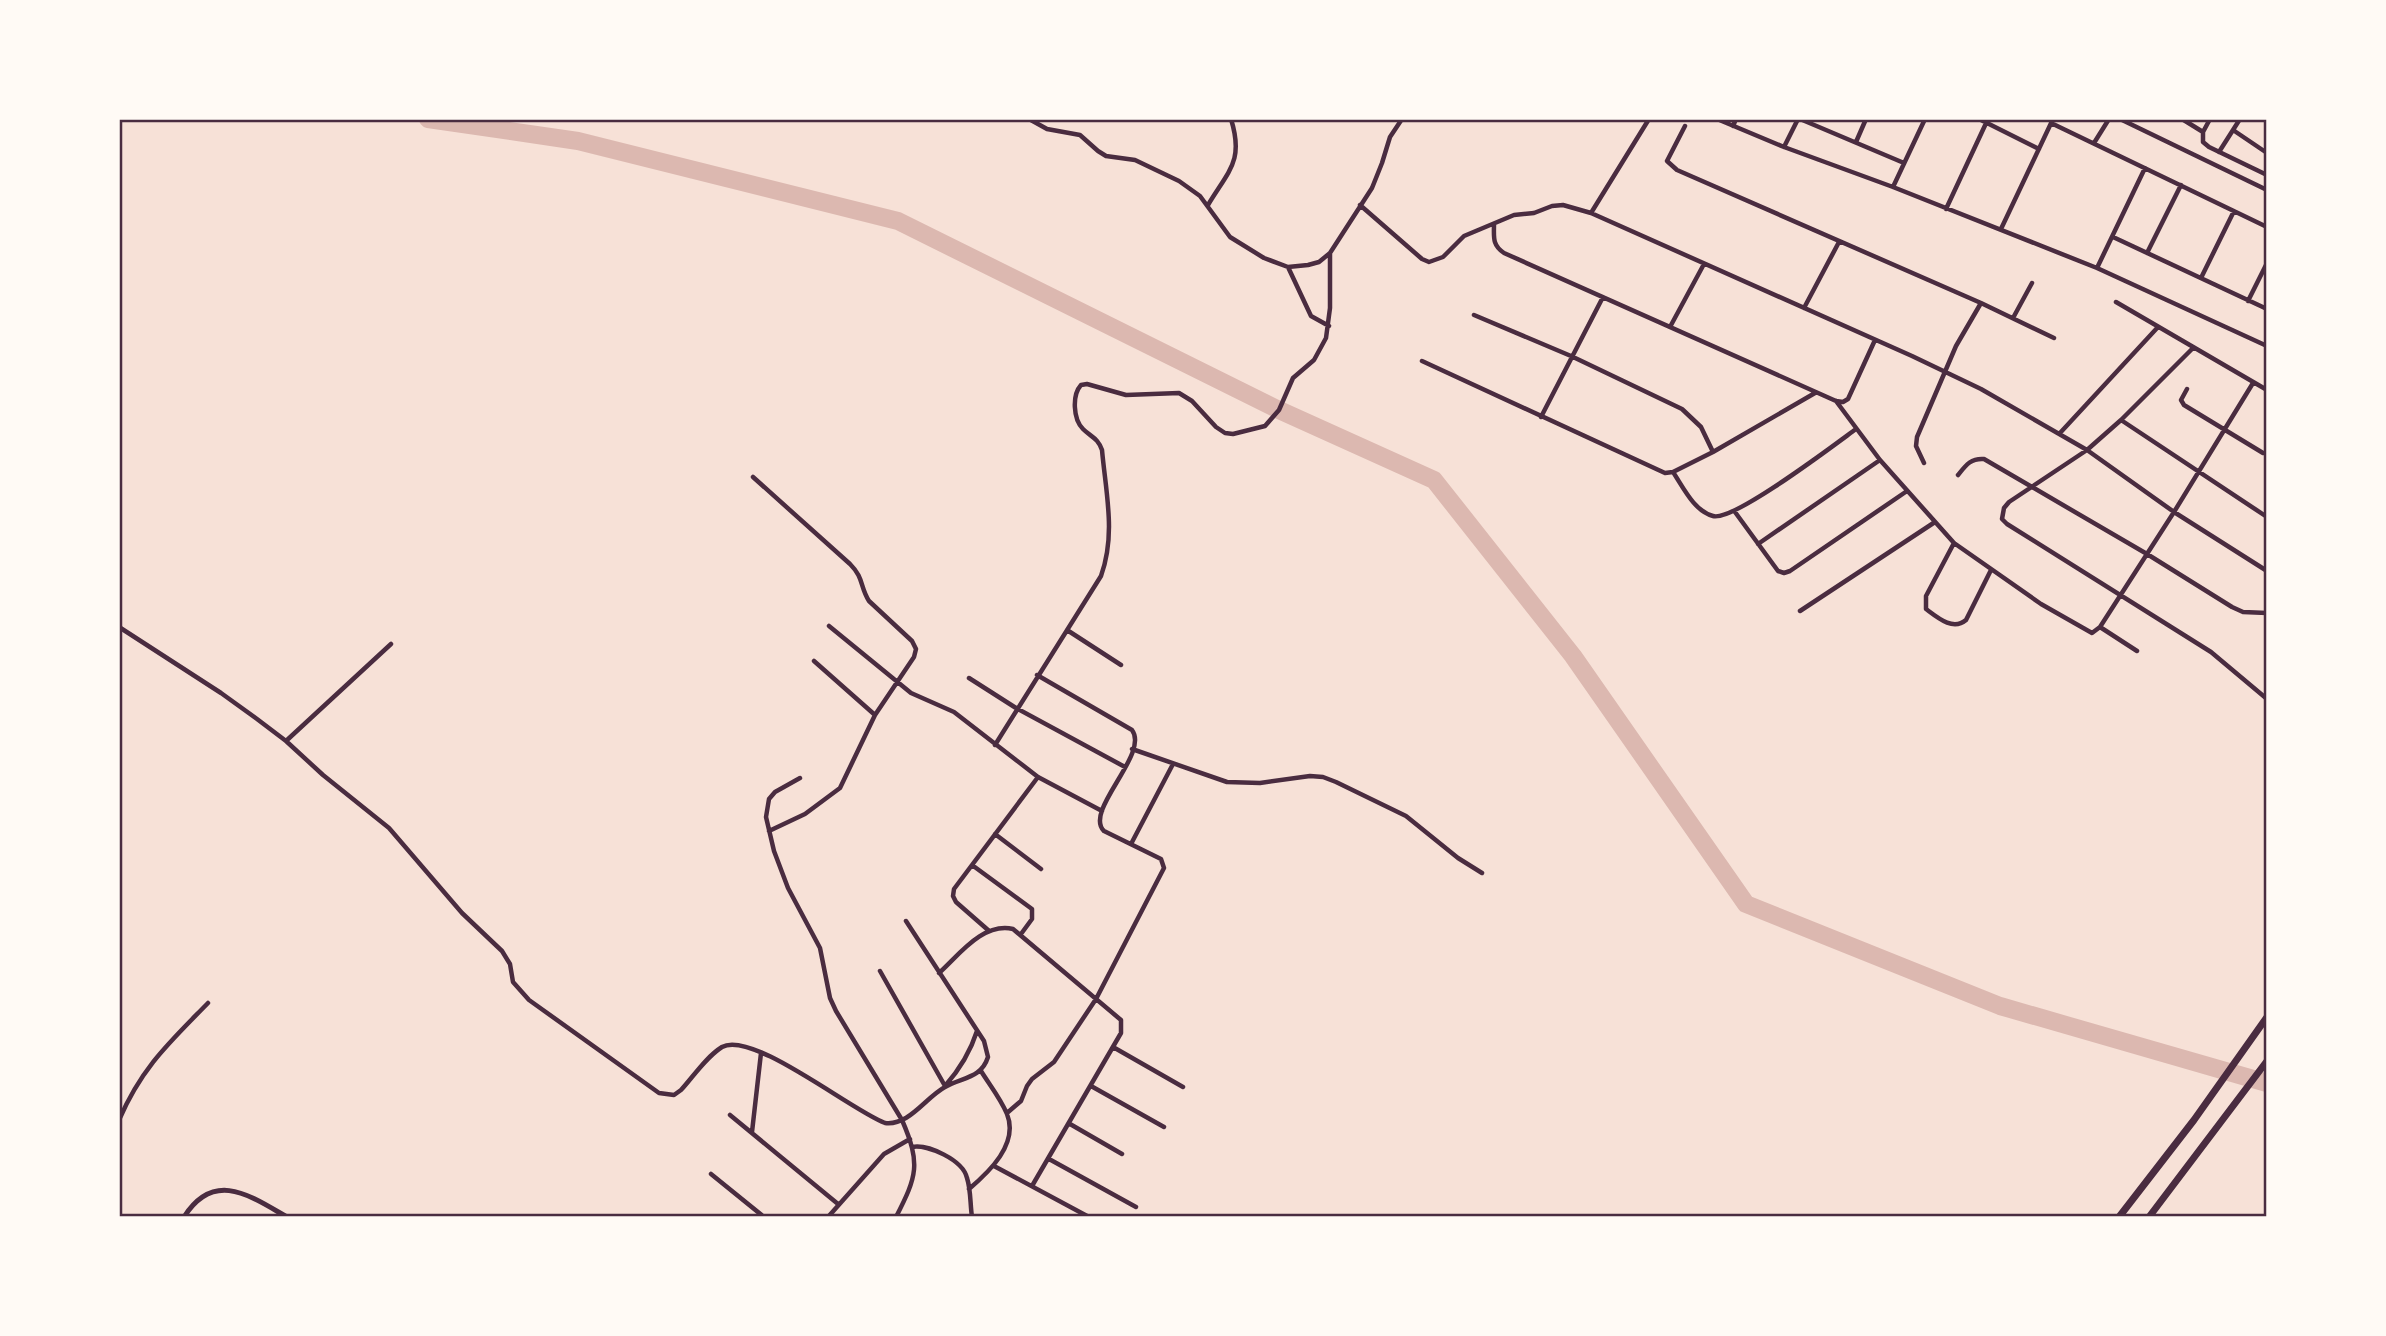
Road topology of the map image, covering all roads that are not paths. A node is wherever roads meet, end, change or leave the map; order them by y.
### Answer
1 (1029, 119) edge
2 (1231, 119) edge
3 (1402, 119) edge
4 (1649, 119) edge
5 (1717, 119) edge
6 (1736, 119) edge
7 (1800, 119) edge
8 (1866, 119) edge
9 (1925, 119) edge
10 (1979, 119) edge
11 (2109, 119) edge
12 (2120, 119) edge
13 (2182, 119) edge
14 (2210, 119) edge
15 (2240, 119) edge
16 (1987, 121) edge
17 (2052, 121) edge
18 (1685, 126) dead end
19 (1733, 126) junction
20 (2233, 131) junction
21 (2203, 132) junction
22 (1856, 142) junction
23 (2094, 143) junction
24 (1784, 147) junction
25 (2039, 149) junction
26 (2219, 152) junction
27 (2267, 153) edge
28 (1904, 163) junction
29 (2145, 168) junction
30 (2267, 175) edge
31 (2181, 185) junction
32 (1893, 187) junction
33 (2267, 190) edge
34 (1208, 205) junction
35 (1360, 205) junction
36 (1946, 209) junction
37 (2234, 211) junction
38 (1591, 213) junction
39 (1494, 224) junction
40 (2267, 227) edge
41 (2001, 229) junction
42 (2113, 237) junction
43 (1839, 242) junction
44 (1330, 253) junction
45 (2147, 253) junction
46 (2267, 263) edge
47 (1704, 264) junction
48 (1287, 267) junction
49 (2097, 268) junction
50 (2201, 278) junction
51 (2032, 283) dead end
52 (1603, 297) junction
53 (2248, 300) junction
54 (2116, 302) dead end
55 (1981, 303) junction
56 (1804, 309) junction
57 (2267, 309) edge
58 (1474, 315) dead end
59 (2013, 318) junction
60 (1329, 326) junction
61 (1670, 327) junction
62 (2158, 327) junction
63 (2054, 338) dead end
64 (1875, 340) junction
65 (2267, 345) edge
66 (2193, 348) junction
67 (1571, 356) junction
68 (1422, 361) dead end
69 (1946, 372) junction
70 (2253, 383) junction
71 (2187, 389) dead end
72 (2267, 390) edge
73 (1816, 392) junction
74 (1836, 401) junction
75 (1541, 417) junction
76 (2121, 420) junction
77 (1856, 429) junction
78 (2224, 429) junction
79 (2060, 433) junction
80 (2087, 450) junction
81 (1713, 452) junction
82 (2263, 453) dead end
83 (1880, 460) junction
84 (1924, 463) dead end
85 (1673, 472) junction
86 (2198, 472) junction
87 (1958, 475) dead end
88 (753, 477) dead end
89 (2031, 487) junction
90 (1907, 491) junction
91 (1735, 512) junction
92 (2174, 512) junction
93 (2267, 517) edge
94 (1934, 522) junction
95 (1954, 542) junction
96 (1758, 544) junction
97 (2147, 554) junction
98 (1991, 570) junction
99 (2267, 571) edge
100 (2120, 595) junction
101 (1800, 611) dead end
102 (2267, 613) edge
103 (829, 626) dead end
104 (2100, 627) junction
105 (119, 628) edge
106 (1067, 630) junction
107 (391, 644) dead end
108 (2137, 652) dead end
109 (814, 661) dead end
110 (1121, 665) dead end
111 (1037, 676) junction
112 (969, 678) dead end
113 (897, 682) junction
114 (2267, 699) edge
115 (1016, 708) junction
116 (875, 715) junction
117 (286, 741) junction
118 (995, 745) junction
119 (1132, 749) junction
120 (1172, 764) junction
121 (1125, 767) junction
122 (1038, 777) junction
123 (800, 778) dead end
124 (1102, 811) junction
125 (769, 831) junction
126 (995, 834) junction
127 (1131, 845) junction
128 (972, 865) junction
129 (1041, 869) dead end
130 (1482, 873) dead end
131 (906, 921) dead end
132 (988, 930) junction
133 (1021, 934) junction
134 (880, 971) dead end
135 (939, 973) junction
136 (1096, 999) junction
137 (208, 1003) dead end
138 (2267, 1017) edge
139 (977, 1031) junction
140 (1113, 1047) junction
141 (761, 1053) junction
142 (2267, 1061) edge
143 (981, 1070) junction
144 (945, 1086) junction
145 (1091, 1086) junction
146 (1183, 1087) dead end
147 (1007, 1112) junction
148 (730, 1115) dead end
149 (907, 1117) junction
150 (119, 1120) edge
151 (1070, 1124) junction
152 (1164, 1127) dead end
153 (752, 1133) junction
154 (910, 1139) junction
155 (912, 1147) junction
156 (1122, 1154) dead end
157 (1049, 1159) junction
158 (994, 1166) junction
159 (711, 1174) dead end
160 (1032, 1186) junction
161 (968, 1189) junction
162 (838, 1204) junction
163 (1136, 1207) dead end
164 (2121, 1215) edge
165 (184, 1217) edge
166 (287, 1217) edge
167 (764, 1217) edge
168 (828, 1217) edge
169 (896, 1217) edge
170 (972, 1217) edge
171 (1089, 1217) edge
172 (2149, 1217) edge

1 - 34 street
2 - 34 street
3 - 35 street
4 - 38 street
5 - 19 street
6 - 19 street
7 - 22 street
7 - 24 street
8 - 22 street
9 - 28 street
10 - 16 street
11 - 23 street
12 - 33 street
13 - 21 street
14 - 21 street
15 - 20 street
16 - 25 street
16 - 36 street
17 - 23 street
17 - 25 street
18 - 43 street
19 - 24 street
20 - 26 street
20 - 27 street
21 - 26 street
22 - 28 street
23 - 29 street
24 - 32 street
25 - 41 street
26 - 30 street
28 - 32 street
29 - 31 street
29 - 42 street
31 - 37 street
31 - 45 street
32 - 36 street
34 - 48 street
35 - 39 street
35 - 44 street
36 - 41 street
37 - 40 street
37 - 50 street
38 - 39 street
38 - 47 street
39 - 52 street
41 - 49 street
42 - 45 street
42 - 49 street
43 - 55 street
43 - 56 street
44 - 48 street
44 - 60 street
45 - 50 street
46 - 53 street
47 - 56 street
47 - 61 street
48 - 60 street
49 - 65 street
50 - 53 street
51 - 59 street
52 - 61 street
52 - 67 street
53 - 57 street
54 - 62 street
55 - 59 street
55 - 69 street
56 - 64 street
58 - 67 street
59 - 63 street
60 - 106 street
61 - 73 street
62 - 66 street
62 - 79 street
64 - 69 street
64 - 74 street
66 - 70 street
66 - 76 street
67 - 75 street
67 - 81 street
68 - 75 street
69 - 79 street
69 - 84 street
70 - 72 street
70 - 78 street
71 - 78 street
73 - 74 street
73 - 81 street
74 - 77 street
75 - 85 street
76 - 80 street
76 - 86 street
77 - 83 street
77 - 91 street
78 - 82 street
78 - 86 street
79 - 80 street
80 - 89 street
80 - 92 street
81 - 85 street
83 - 90 street
83 - 96 street
85 - 91 street
86 - 92 street
86 - 93 street
87 - 89 street
88 - 113 street
89 - 97 street
89 - 100 street
90 - 94 street
90 - 96 street
91 - 96 street
92 - 97 street
92 - 99 street
94 - 95 street
94 - 101 street
95 - 98 street
95 - 98 street
97 - 100 street
97 - 102 street
98 - 104 street
100 - 104 street
100 - 114 street
103 - 113 street
104 - 108 street
105 - 117 street
106 - 110 street
106 - 111 street
107 - 117 street
109 - 116 street
111 - 115 street
111 - 119 street
112 - 115 street
113 - 116 street
113 - 118 street
115 - 118 street
115 - 121 street
116 - 125 street
117 - 141 street
118 - 122 street
119 - 120 street
119 - 121 street
120 - 127 street
120 - 130 street
121 - 124 street
122 - 124 street
122 - 126 street
123 - 125 street
124 - 127 street
125 - 149 street
126 - 128 street
126 - 129 street
127 - 136 street
128 - 132 street
128 - 133 street
131 - 135 street
132 - 133 street
132 - 135 street
133 - 136 street
134 - 144 street
135 - 139 street
136 - 140 street
136 - 147 street
137 - 150 street
138 - 164 highway
139 - 143 street
139 - 144 street
140 - 145 street
140 - 146 street
141 - 149 street
141 - 153 street
142 - 172 highway
143 - 144 street
143 - 147 street
144 - 149 street
145 - 151 street
145 - 152 street
147 - 158 street
148 - 153 street
149 - 154 street
151 - 156 street
151 - 157 street
153 - 162 street
154 - 155 street
154 - 162 street
155 - 161 street
155 - 169 street
157 - 160 street
157 - 163 street
158 - 160 street
158 - 161 street
159 - 167 street
160 - 171 street
161 - 170 street
162 - 168 street
165 - 166 street

